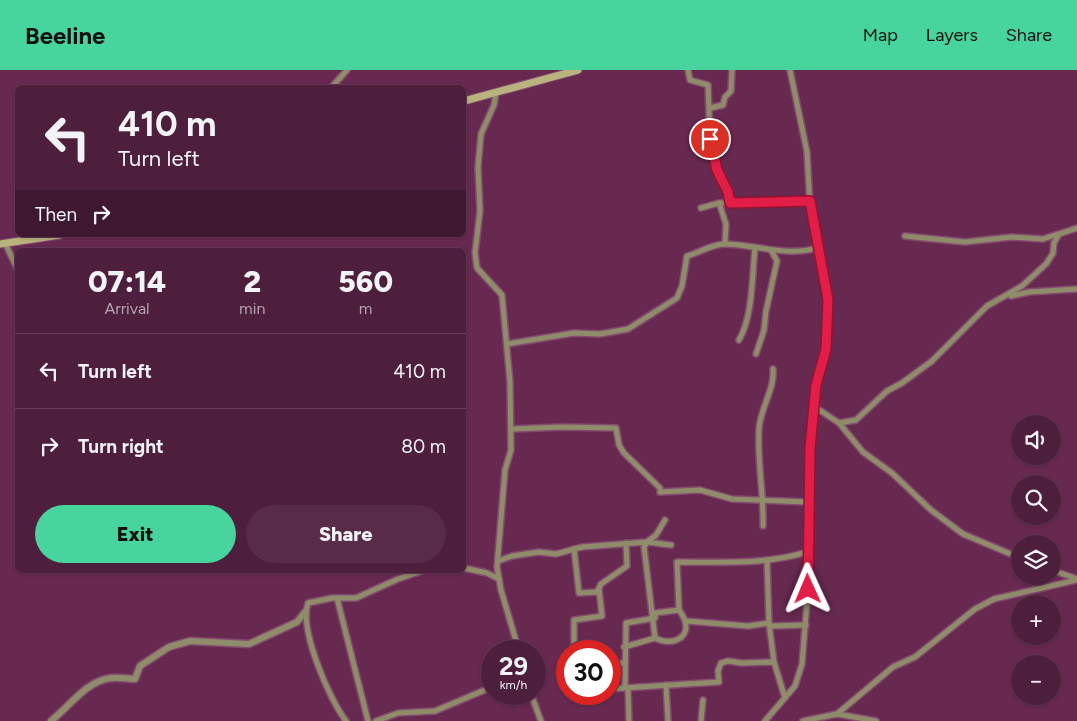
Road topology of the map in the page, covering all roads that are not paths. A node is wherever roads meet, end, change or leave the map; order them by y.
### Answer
1 (347, 70) edge
2 (578, 70) edge
3 (688, 70) edge
4 (732, 70) edge
5 (790, 70) edge
6 (334, 85) edge
7 (496, 93) junction
8 (466, 100) edge
9 (710, 108) junction
10 (810, 201) junction
11 (719, 203) junction
12 (730, 203) junction
13 (701, 208) dead end
14 (1077, 228) edge
15 (1059, 234) junction
16 (905, 236) dead end
17 (46, 237) edge
18 (2, 243) edge
19 (725, 244) junction
20 (818, 247) junction
21 (755, 248) junction
22 (771, 250) junction
23 (15, 265) edge
24 (1077, 289) edge
25 (1008, 296) junction
26 (739, 340) dead end
27 (507, 344) junction
28 (756, 354) dead end
29 (773, 369) dead end
30 (816, 407) junction
31 (839, 423) junction
32 (511, 429) junction
33 (764, 502) junction
34 (809, 502) junction
35 (665, 520) dead end
36 (763, 526) dead end
37 (647, 542) junction
38 (626, 543) junction
39 (671, 545) dead end
40 (574, 550) junction
41 (807, 552) junction
42 (1011, 554) edge
43 (498, 561) junction
44 (767, 561) junction
45 (466, 568) edge
46 (416, 573) edge
47 (1061, 573) edge
48 (499, 579) junction
49 (1077, 579) edge
50 (599, 588) junction
51 (337, 598) junction
52 (679, 610) junction
53 (305, 612) junction
54 (653, 618) junction
55 (686, 621) junction
56 (770, 624) junction
57 (806, 626) junction
58 (655, 638) junction
59 (516, 640) edge
60 (574, 640) edge
61 (624, 647) junction
62 (774, 662) junction
63 (621, 663) edge
64 (624, 663) junction
65 (666, 685) junction
66 (621, 688) edge
67 (625, 688) junction
68 (481, 692) edge
69 (786, 698) junction
70 (703, 700) dead end
71 (535, 705) edge
72 (837, 714) junction
73 (51, 721) edge
74 (346, 721) edge
75 (368, 721) edge
76 (376, 721) edge
77 (541, 721) edge
78 (629, 721) edge
79 (668, 721) edge
80 (701, 721) edge
81 (766, 721) edge
82 (803, 721) edge
83 (876, 721) edge

1 - 6 street
2 - 7 main road
3 - 9 street
4 - 9 street
5 - 10 street
7 - 8 main road
7 - 27 street
9 - 12 street
10 - 12 street
10 - 20 street
11 - 12 street
11 - 13 street
11 - 19 street
14 - 15 street
15 - 16 street
15 - 25 street
17 - 18 main road
18 - 23 street
19 - 21 street
19 - 27 street
20 - 22 street
20 - 30 street
21 - 22 street
21 - 26 street
22 - 28 street
24 - 25 street
25 - 31 street
27 - 32 street
29 - 33 street
30 - 31 street
30 - 34 street
31 - 42 street
32 - 33 street
32 - 43 street
33 - 34 street
33 - 36 street
34 - 41 street
35 - 37 street
37 - 38 street
37 - 39 street
37 - 54 street
38 - 40 street
38 - 50 street
40 - 43 street
40 - 50 street
41 - 44 street
41 - 57 street
43 - 48 street
44 - 52 street
44 - 56 street
45 - 48 street
46 - 51 street
47 - 49 street
48 - 59 street
49 - 72 street
50 - 60 street
51 - 53 street
51 - 75 street
52 - 54 street
52 - 55 street
53 - 73 street
53 - 74 street
54 - 58 street
54 - 61 street
55 - 56 street
55 - 58 street
56 - 57 street
56 - 62 street
57 - 69 street
58 - 61 street
61 - 64 street
62 - 65 street
62 - 69 street
63 - 64 street
64 - 67 street
65 - 67 street
65 - 79 street
66 - 67 street
67 - 78 street
68 - 76 street
69 - 81 street
70 - 80 street
71 - 77 street
72 - 82 street
72 - 83 street

